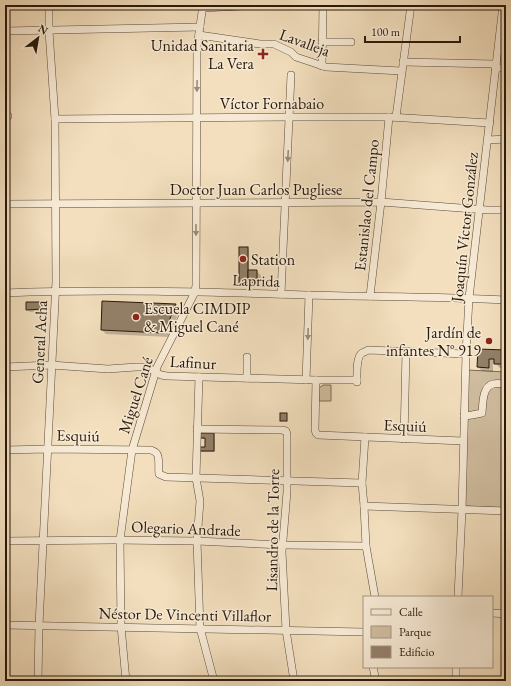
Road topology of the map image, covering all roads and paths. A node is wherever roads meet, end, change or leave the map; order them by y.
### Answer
1 (49, 5) edge
2 (259, 5) edge
3 (323, 5) edge
4 (411, 5) edge
5 (503, 5) edge
6 (203, 6) edge
7 (200, 27) junction
8 (50, 31) junction
9 (5, 32) edge
10 (199, 35) junction
11 (322, 42) junction
12 (351, 42) dead end
13 (403, 62) junction
14 (322, 66) junction
15 (495, 66) junction
16 (506, 68) edge
17 (402, 71) junction
18 (291, 75) dead end
19 (290, 117) junction
20 (392, 117) junction
21 (196, 118) junction
22 (55, 119) junction
23 (490, 123) junction
24 (506, 139) edge
25 (488, 140) junction
26 (381, 202) junction
27 (56, 203) junction
28 (196, 203) junction
29 (285, 203) junction
30 (5, 204) edge
31 (479, 209) junction
32 (506, 210) edge
33 (56, 291) junction
34 (195, 292) junction
35 (5, 293) edge
36 (281, 294) junction
37 (309, 295) junction
38 (370, 296) junction
39 (469, 298) junction
40 (506, 300) edge
41 (406, 352) junction
42 (466, 354) junction
43 (248, 357) dead end
44 (51, 365) junction
45 (5, 367) edge
46 (155, 372) junction
47 (198, 377) junction
48 (247, 378) junction
49 (306, 380) junction
50 (316, 380) junction
51 (506, 384) edge
52 (464, 416) junction
53 (197, 429) junction
54 (365, 437) junction
55 (404, 439) junction
56 (463, 441) junction
57 (48, 449) junction
58 (5, 450) edge
59 (132, 450) junction
60 (196, 478) junction
61 (287, 480) junction
62 (362, 483) junction
63 (364, 506) junction
64 (462, 510) junction
65 (506, 511) edge
66 (43, 540) junction
67 (120, 540) junction
68 (5, 541) edge
69 (197, 541) junction
70 (282, 545) junction
71 (366, 546) junction
72 (375, 596) edge
73 (458, 596) edge
74 (493, 613) edge
75 (506, 614) edge
76 (5, 625) edge
77 (39, 625) junction
78 (121, 626) junction
79 (200, 628) junction
80 (286, 630) junction
81 (363, 632) edge
82 (373, 668) edge
83 (456, 668) edge
84 (38, 681) edge
85 (126, 681) edge
86 (214, 681) edge
87 (294, 681) edge
88 (376, 681) edge
89 (456, 681) edge

1 - 8 street, General Acha
2 - 6 street
3 - 11 street
4 - 13 street, Estanislao del Campo
5 - 15 street, Joaquín Víctor González
6 - 7 street, Miguel Cané
7 - 8 street
7 - 10 street, Miguel Cané
8 - 9 street
8 - 22 street, General Acha
10 - 14 street, Lavalleja
10 -> 21 street, Miguel Cané
11 - 12 street
11 - 14 street
13 - 15 street
13 - 17 street, Estanislao del Campo
14 - 17 street, Lavalleja
15 - 16 street
15 - 23 street, Joaquín Víctor González
17 - 20 street, Estanislao del Campo
18 - 19 street
19 - 20 street, Víctor Fornabaio
19 - 21 street, Víctor Fornabaio
19 -> 29 street
20 - 23 street, Víctor Fornabaio
20 - 26 street, Estanislao del Campo
21 - 22 street, Víctor Fornabaio
21 - 28 street, Miguel Cané
22 - 27 street, General Acha
23 - 25 street, Joaquín Víctor González
24 - 25 street
25 - 31 street, Joaquín Víctor González
26 - 29 street, Doctor Juan Carlos Pugliese
26 - 31 street, Doctor Juan Carlos Pugliese
26 - 38 street, Estanislao del Campo
27 - 28 street, Doctor Juan Carlos Pugliese
27 - 30 street, Doctor Juan Carlos Pugliese
27 - 33 street, General Acha
28 - 29 street, Doctor Juan Carlos Pugliese
28 -> 34 street, Miguel Cané
29 - 36 street
31 - 32 street, Doctor Juan Carlos Pugliese
31 - 39 street, Joaquín Víctor González
33 - 34 street, Laprida
33 - 35 street, Laprida
33 - 44 street, General Acha
34 - 36 street, Laprida
34 - 46 street, Miguel Cané
36 - 37 street, Laprida
37 - 38 street, Laprida
37 -> 49 street
38 - 39 street, Laprida
39 - 40 street, Laprida
39 - 42 street, Joaquín Víctor González
41 - 42 street
41 - 50 street, Lafinur
41 - 55 street
42 - 52 street, Joaquín Víctor González
43 - 48 street
44 - 45 street, Lafinur
44 - 46 street, Lafinur
44 - 57 street, General Acha
46 - 47 street, Lafinur
46 - 59 street, Miguel Cané
47 - 48 street, Lafinur
47 - 53 street
48 - 49 street, Lafinur
49 - 50 street, Lafinur
50 - 54 street, Esquiú
51 - 52 street
52 - 56 street, Joaquín Víctor González
53 - 60 street
53 - 61 street, Lisandro de la Torre
54 - 55 street, Esquiú
54 - 62 street
55 - 56 street, Esquiú
56 - 64 street, Joaquín Víctor González
57 - 58 street, Esquiú
57 - 59 street, Esquiú
57 - 66 street, General Acha
59 - 60 street, Esquiú
59 - 67 street, Miguel Cané
60 - 61 street
60 - 69 street
61 - 62 street
61 - 70 street, Lisandro de la Torre
62 - 63 street
63 - 64 street
63 - 71 street
64 - 65 street
64 - 73 street, Joaquín Víctor González
66 - 67 street, Olegario Andrade
66 - 68 street, Olegario Andrade
66 - 77 street, General Acha
67 - 69 street, Olegario Andrade
67 - 78 street, Miguel Cané
69 - 70 street, Olegario Andrade
69 - 79 street
70 - 71 street, Olegario Andrade
70 - 80 street, Lisandro de la Torre
71 - 72 street
74 - 75 street
76 - 77 street, Néstor De Vincenti Villaflor
77 - 78 street, Néstor De Vincenti Villaflor
77 - 84 street, General Acha
78 - 79 street, Néstor De Vincenti Villaflor
78 - 85 street, Miguel Cané
79 - 80 street, Néstor De Vincenti Villaflor
79 - 86 street
80 - 81 street, Néstor De Vincenti Villaflor
80 - 87 street, Lisandro de la Torre
82 - 88 street
83 - 89 street

